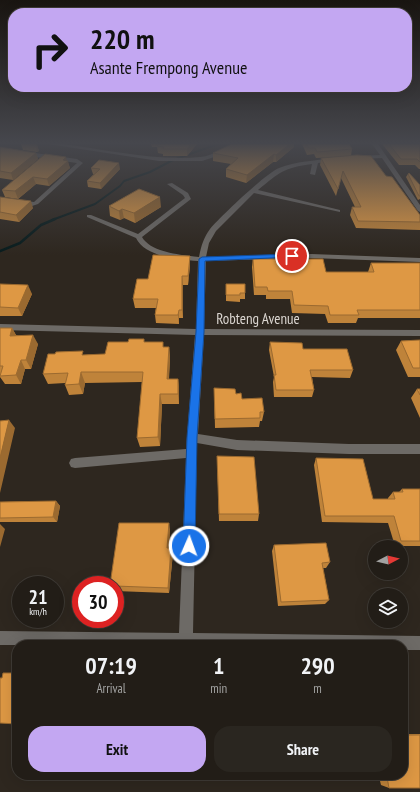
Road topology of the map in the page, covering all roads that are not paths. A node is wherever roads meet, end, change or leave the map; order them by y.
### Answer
1 (60, 181) edge
2 (266, 181) edge
3 (400, 181) edge
4 (170, 184) dead end
5 (253, 191) junction
6 (0, 200) edge
7 (420, 209) edge
8 (338, 212) dead end
9 (89, 216) dead end
10 (139, 237) junction
11 (202, 259) junction
12 (420, 260) edge
13 (0, 327) edge
14 (200, 332) junction
15 (420, 333) edge
16 (192, 437) junction
17 (420, 449) edge
18 (192, 453) junction
19 (75, 463) dead end
20 (0, 638) edge
21 (186, 640) joint
22 (408, 644) edge
23 (420, 644) edge

1 - 6 street
2 - 5 street
3 - 7 street
4 - 10 street
5 - 8 street
5 - 11 street
9 - 10 street
10 - 11 street
11 - 12 street
11 - 14 street
13 - 14 street, Robteng Avenue
14 - 15 street, Robteng Avenue
14 - 16 street
16 - 17 street
16 - 18 street
18 - 19 street
18 - 21 street
20 - 21 street
22 - 23 street

